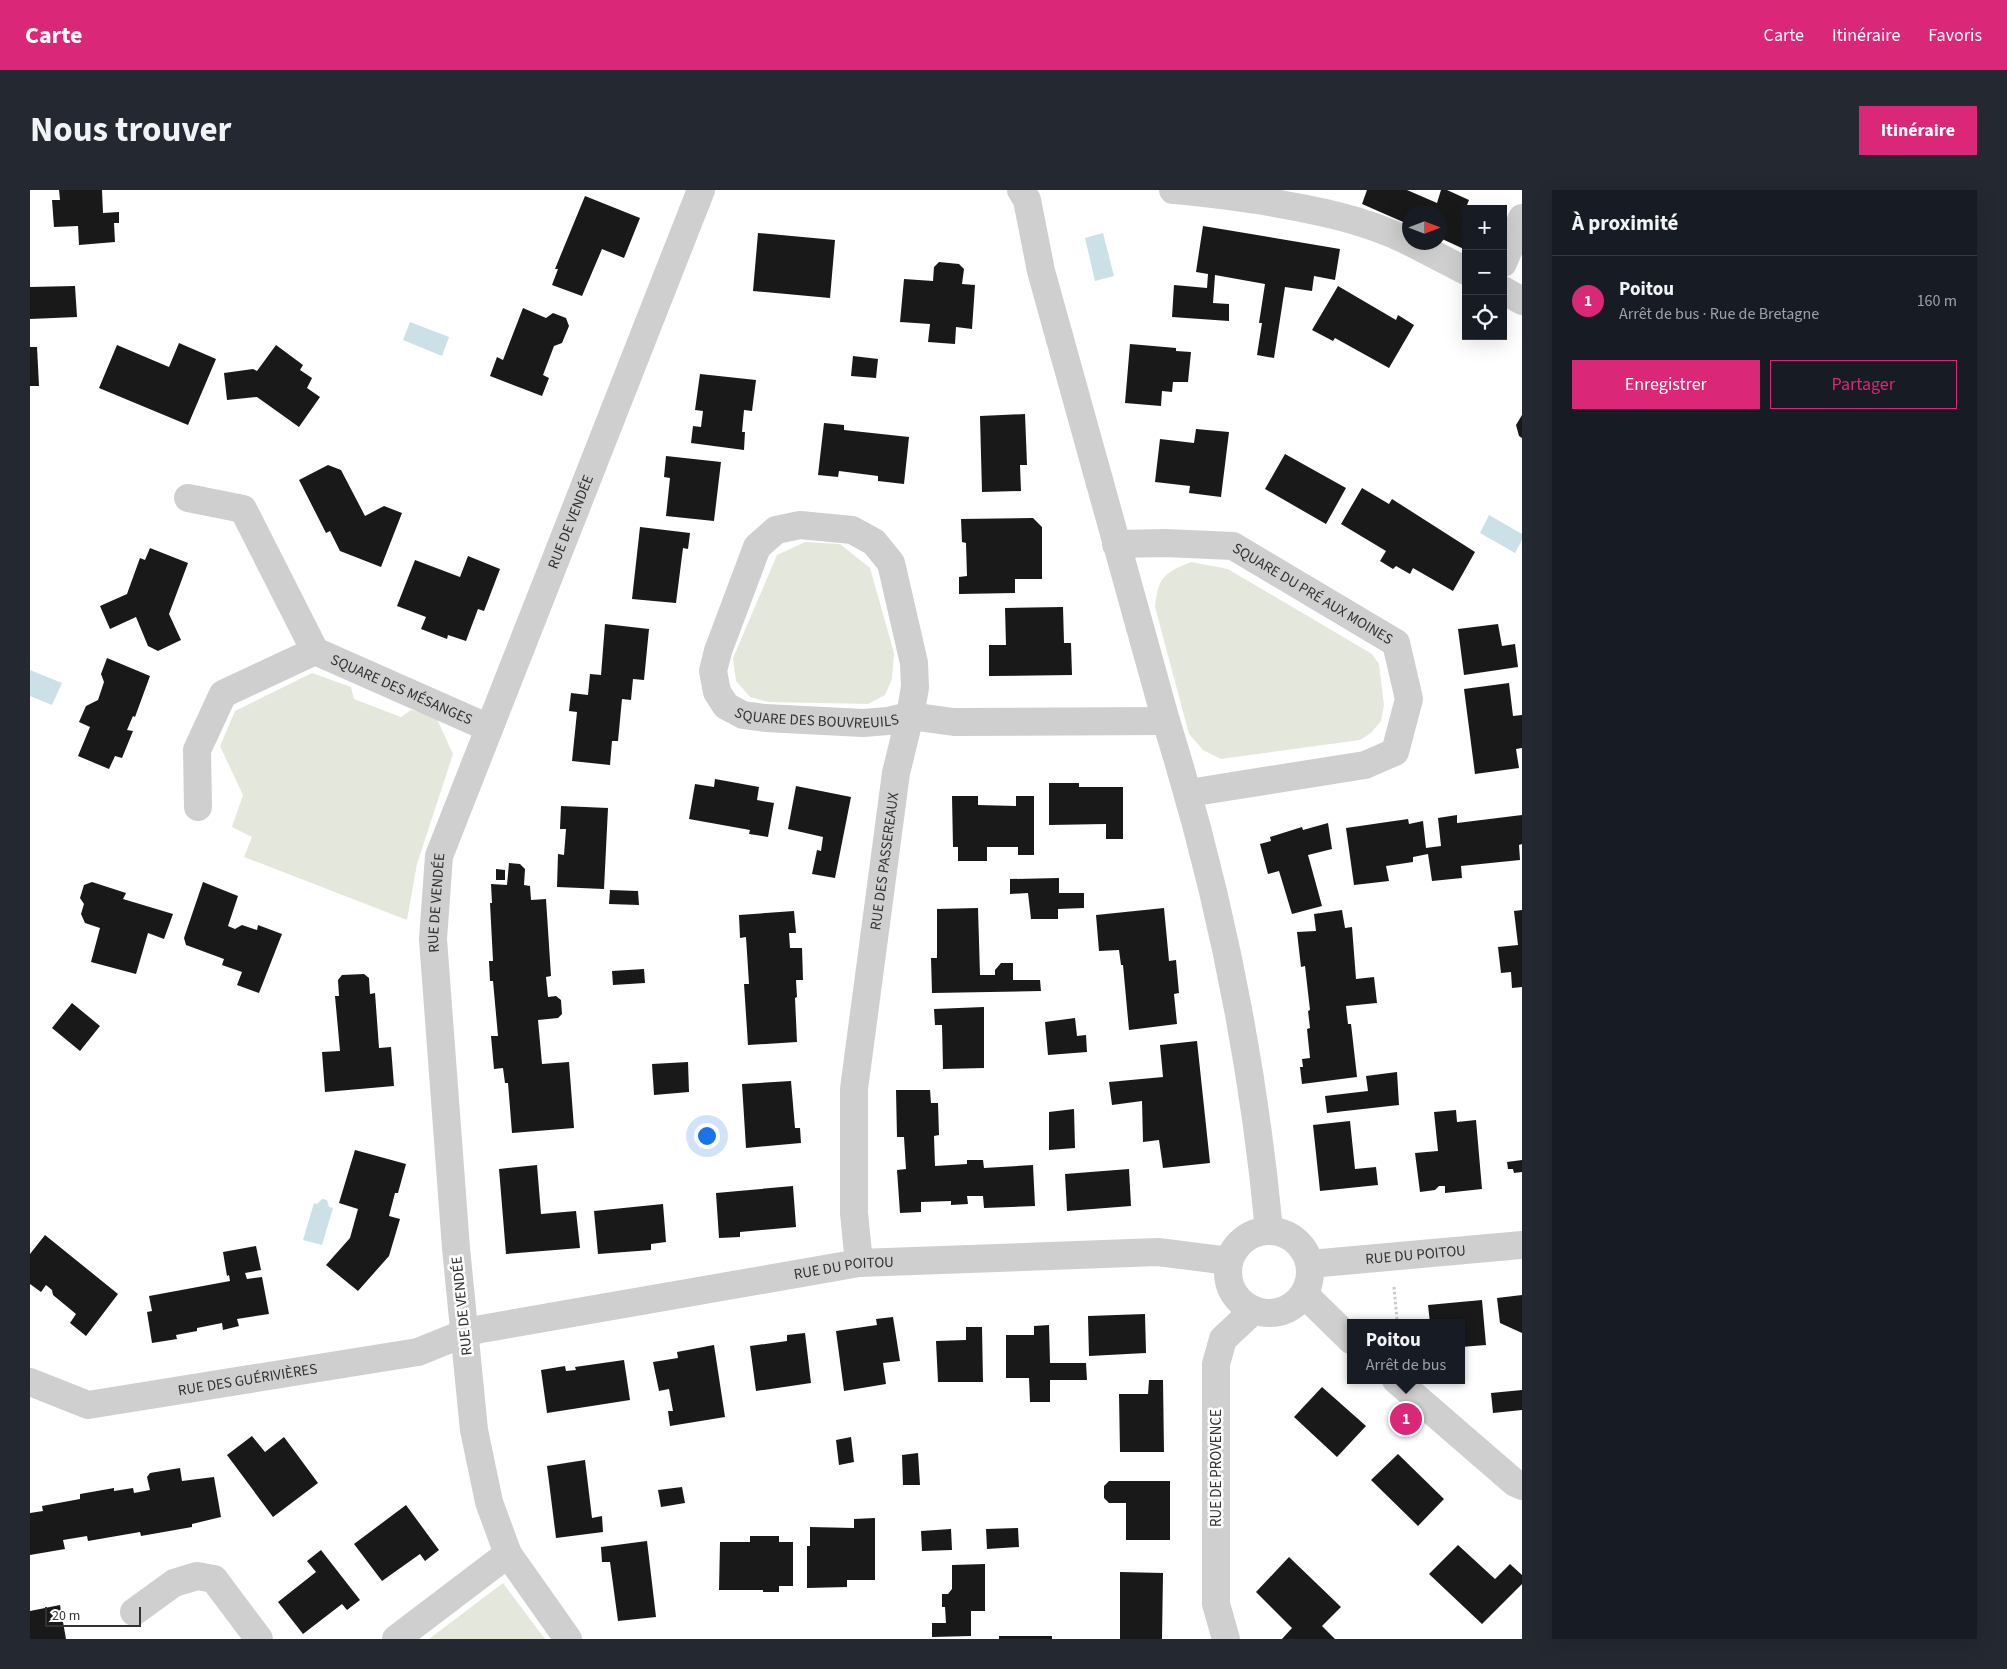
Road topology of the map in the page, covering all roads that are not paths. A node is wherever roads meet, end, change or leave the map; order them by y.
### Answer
1 (701, 190) edge
2 (1021, 190) edge
3 (1173, 190) edge
4 (1522, 218) edge
5 (1402, 238) edge
6 (1425, 250) edge
7 (1507, 254) edge
8 (1462, 269) edge
9 (1507, 292) edge
10 (1522, 301) edge
11 (188, 498) dead end
12 (1116, 544) junction
13 (315, 651) junction
14 (910, 716) junction
15 (1166, 721) junction
16 (489, 728) junction
17 (1188, 793) junction
18 (198, 807) dead end
19 (1269, 1230) junction
20 (1522, 1245) edge
21 (1229, 1261) junction
22 (859, 1263) junction
23 (1310, 1264) junction
24 (1304, 1294) junction
25 (1254, 1310) junction
26 (465, 1333) junction
27 (1347, 1336) edge
28 (30, 1382) edge
29 (1401, 1384) edge
30 (1520, 1488) edge
31 (508, 1554) junction
32 (134, 1612) dead end
33 (259, 1639) edge
34 (396, 1639) edge
35 (568, 1639) edge
36 (1226, 1639) edge

1 - 16 street, RUE DE VENDÉE
2 - 12 street
3 - 5 street
4 - 7 street
6 - 8 street
9 - 10 street
11 - 13 street, SQUARE DES MÉSANGES
12 - 15 street
12 - 17 street, SQUARE DU PRÉ AUX MOINES
13 - 16 street, SQUARE DES MÉSANGES
13 - 18 street, SQUARE DES MÉSANGES
14 - 14 street, SQUARE DES BOUVREUILS
14 - 15 street
14 - 22 street, RUE DES PASSEREAUX
15 - 17 street
16 - 26 street, RUE DE VENDÉE
17 - 19 street
19 - 21 street
19 - 23 street
20 - 23 street, RUE DU POITOU
21 - 22 street, RUE DU POITOU
21 - 25 street
22 - 26 street, RUE DU POITOU
23 - 24 street
24 - 25 street
24 - 27 street
25 - 36 street, RUE DE PROVENCE
26 - 28 street, RUE DES GUÉRIVIÈRES
26 - 31 street, RUE DE VENDÉE
29 - 30 street
31 - 34 street
31 - 35 street, RUE DE VENDÉE
32 - 33 street

